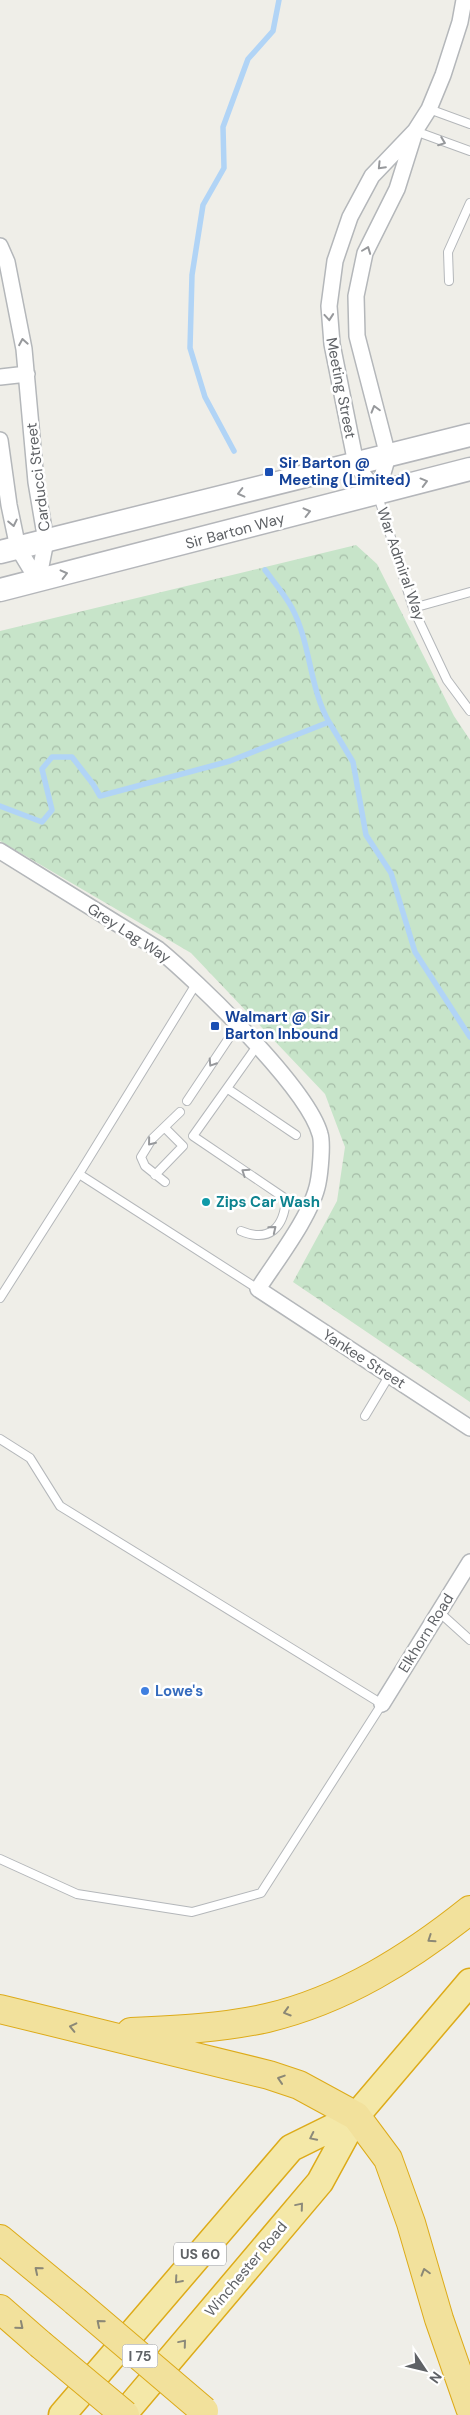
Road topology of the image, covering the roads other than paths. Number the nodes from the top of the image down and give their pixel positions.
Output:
1 (464, 0) edge
2 (428, 109) junction
3 (470, 124) edge
4 (415, 131) junction
5 (470, 151) edge
6 (470, 202) edge
7 (0, 246) edge
8 (449, 281) dead end
9 (27, 374) junction
10 (0, 377) edge
11 (470, 435) edge
12 (0, 440) edge
13 (388, 456) junction
14 (356, 464) junction
15 (470, 469) edge
16 (377, 494) junction
17 (46, 541) junction
18 (9, 550) edge
19 (38, 581) junction
20 (0, 590) edge
21 (470, 592) edge
22 (413, 608) junction
23 (470, 711) edge
24 (0, 851) edge
25 (196, 984) junction
26 (237, 1026) junction
27 (257, 1046) junction
28 (228, 1089) junction
29 (187, 1101) dead end
30 (180, 1112) dead end
31 (165, 1128) junction
32 (296, 1135) dead end
33 (193, 1136) junction
34 (183, 1146) junction
35 (79, 1174) junction
36 (155, 1175) junction
37 (165, 1182) dead end
38 (242, 1231) dead end
39 (258, 1289) junction
40 (0, 1298) edge
41 (389, 1376) junction
42 (365, 1416) dead end
43 (470, 1428) edge
44 (0, 1440) edge
45 (470, 1562) edge
46 (439, 1612) junction
47 (470, 1640) edge
48 (382, 1704) junction
49 (0, 1859) edge
50 (470, 1910) edge
51 (470, 1982) edge
52 (0, 2009) edge
53 (103, 2034) junction
54 (356, 2116) junction
55 (0, 2239) edge
56 (0, 2309) edge
57 (470, 2408) edge
58 (207, 2413) edge
59 (62, 2415) edge
60 (124, 2415) edge

1 - 2 street, Meeting Street
2 - 3 lane
2 - 4 street, Meeting Street
4 -> 5 lane
13 -> 4 street, Meeting Street
4 -> 14 street, Meeting Street
6 - 8 lane
9 -> 7 street, Carducci Street
9 - 10 street
9 - 17 street, Carducci Street
11 - 13 main road
12 -> 18 street, Carducci Street
13 - 14 main road
13 - 16 street
14 - 16 street, Meeting Street
14 -> 17 main road
16 -> 15 main road, Sir Barton Way
19 -> 16 main road, Sir Barton Way
16 - 22 lane, War Admiral Way
17 - 18 main road
17 - 19 street, Carducci Street
18 - 19 street, Carducci Street
19 - 20 main road, Sir Barton Way
21 - 22 lane
22 - 23 lane, War Admiral Way
24 - 25 street, Grey Lag Way
25 - 26 street, Grey Lag Way
25 - 35 lane
26 - 27 street, Grey Lag Way
26 -> 29 lane
27 - 28 lane
27 - 39 street, Grey Lag Way
28 - 32 lane
28 - 33 lane
30 - 31 lane
31 - 34 lane
31 -> 36 lane
33 - 34 lane
38 -> 33 lane
34 - 36 lane
35 - 39 lane
35 - 40 lane
36 - 37 lane
39 - 41 street, Yankee Street
41 - 42 lane
41 - 43 street, Yankee Street
44 - 48 lane
45 - 46 street, Elkhorn Road
46 - 47 lane
46 - 48 street, Elkhorn Road
48 - 49 lane
50 -> 53 highway
51 - 54 highway, Winchester Road / US 60
53 -> 52 highway
54 -> 53 highway
57 -> 54 highway
54 -> 59 highway, Winchester Road / US 60
60 -> 54 highway, Winchester Road / US 60
58 -> 55 highway, I 75, bridge
56 -> 60 highway, bridge

